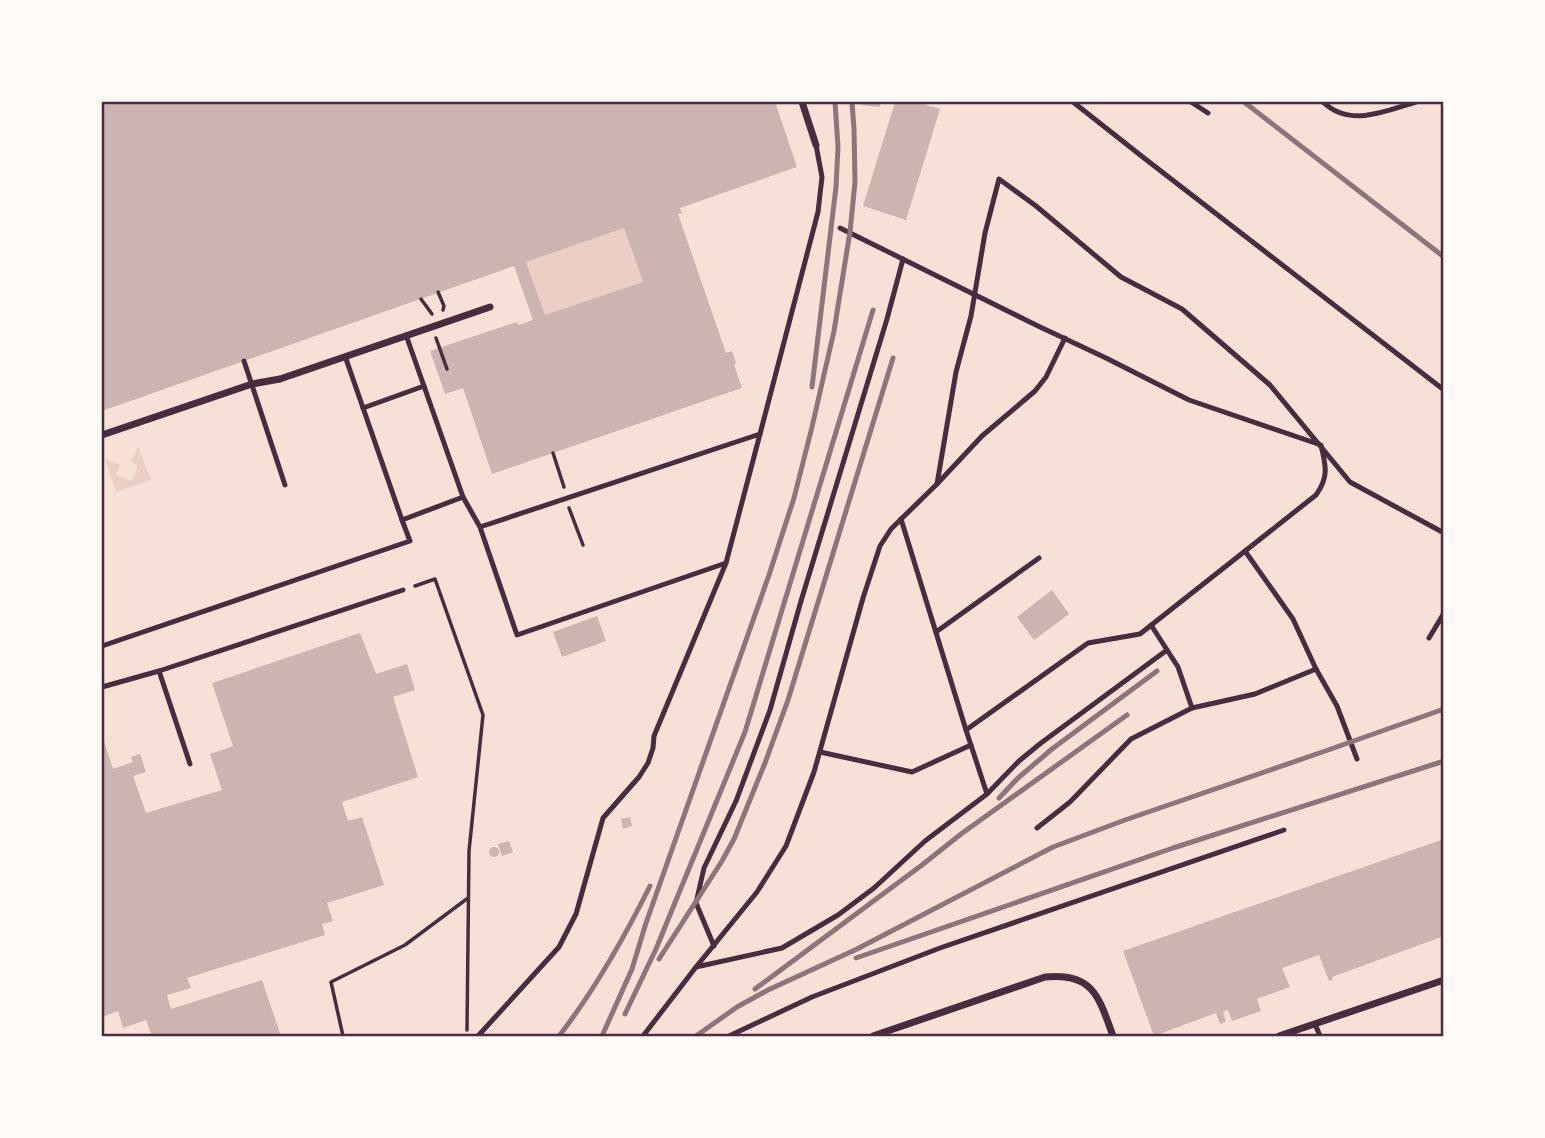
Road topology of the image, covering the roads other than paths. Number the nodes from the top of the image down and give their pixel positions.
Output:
1 (802, 102) edge
2 (1073, 102) edge
3 (1191, 102) edge
4 (1323, 102) edge
5 (1416, 102) edge
6 (1208, 113) dead end
7 (816, 145) joint
8 (839, 228) dead end
9 (903, 259) junction
10 (975, 295) junction
11 (490, 307) dead end
12 (406, 335) junction
13 (1065, 338) junction
14 (345, 356) junction
15 (244, 361) dead end
16 (252, 384) junction
17 (424, 386) junction
18 (1444, 390) edge
19 (363, 408) junction
20 (760, 434) junction
21 (102, 435) edge
22 (1321, 445) junction
23 (937, 484) junction
24 (285, 485) dead end
25 (463, 497) junction
26 (901, 519) junction
27 (402, 520) junction
28 (480, 527) junction
29 (1444, 533) edge
30 (1245, 551) junction
31 (1039, 558) dead end
32 (726, 563) junction
33 (403, 590) road end
34 (1444, 613) edge
35 (1151, 625) junction
36 (936, 632) junction
37 (1429, 638) dead end
38 (102, 646) edge
39 (1167, 650) junction
40 (1316, 669) junction
41 (159, 671) junction
42 (102, 687) edge
43 (1192, 708) junction
44 (966, 730) junction
45 (971, 745) junction
46 (820, 752) junction
47 (1357, 760) dead end
48 (190, 764) dead end
49 (987, 794) junction
50 (1037, 828) dead end
51 (1284, 831) dead end
52 (714, 946) junction
53 (696, 967) junction
54 (1444, 980) edge
55 (1315, 1024) junction
56 (478, 1037) edge
57 (643, 1037) edge
58 (729, 1037) edge
59 (873, 1037) edge
60 (1112, 1037) edge
61 (1279, 1037) edge
62 (1320, 1037) edge

1 - 7 street
2 - 18 lane
3 - 6 lane
4 - 5 lane
7 - 20 lane
8 - 9 lane
9 - 10 lane
9 - 52 lane
10 - 13 lane
10 - 22 lane
10 - 23 lane
11 - 12 street
12 - 14 street
12 - 17 lane
13 - 22 lane
13 - 23 lane
14 - 16 street
14 - 19 lane
15 - 16 lane
16 - 21 street
16 - 24 lane
17 - 19 lane
17 - 25 lane
19 - 27 lane
20 - 28 lane
20 - 32 lane
22 - 29 lane
22 - 30 lane
23 - 26 lane
25 - 27 lane
25 - 28 lane
26 - 36 lane
26 - 46 lane
27 - 38 lane
28 - 32 lane
30 - 35 lane
30 - 40 lane
31 - 36 lane
32 - 56 lane
33 - 41 lane
34 - 37 lane
35 - 39 lane
35 - 44 lane
36 - 44 lane
39 - 43 lane
39 - 49 lane
40 - 43 lane
40 - 47 lane
41 - 42 lane
41 - 48 lane
43 - 50 lane
44 - 45 lane
45 - 46 lane
45 - 49 lane
46 - 52 lane
49 - 53 lane
51 - 58 lane
52 - 53 lane
53 - 57 lane
54 - 55 street
55 - 61 street
55 - 62 lane
59 - 60 street

